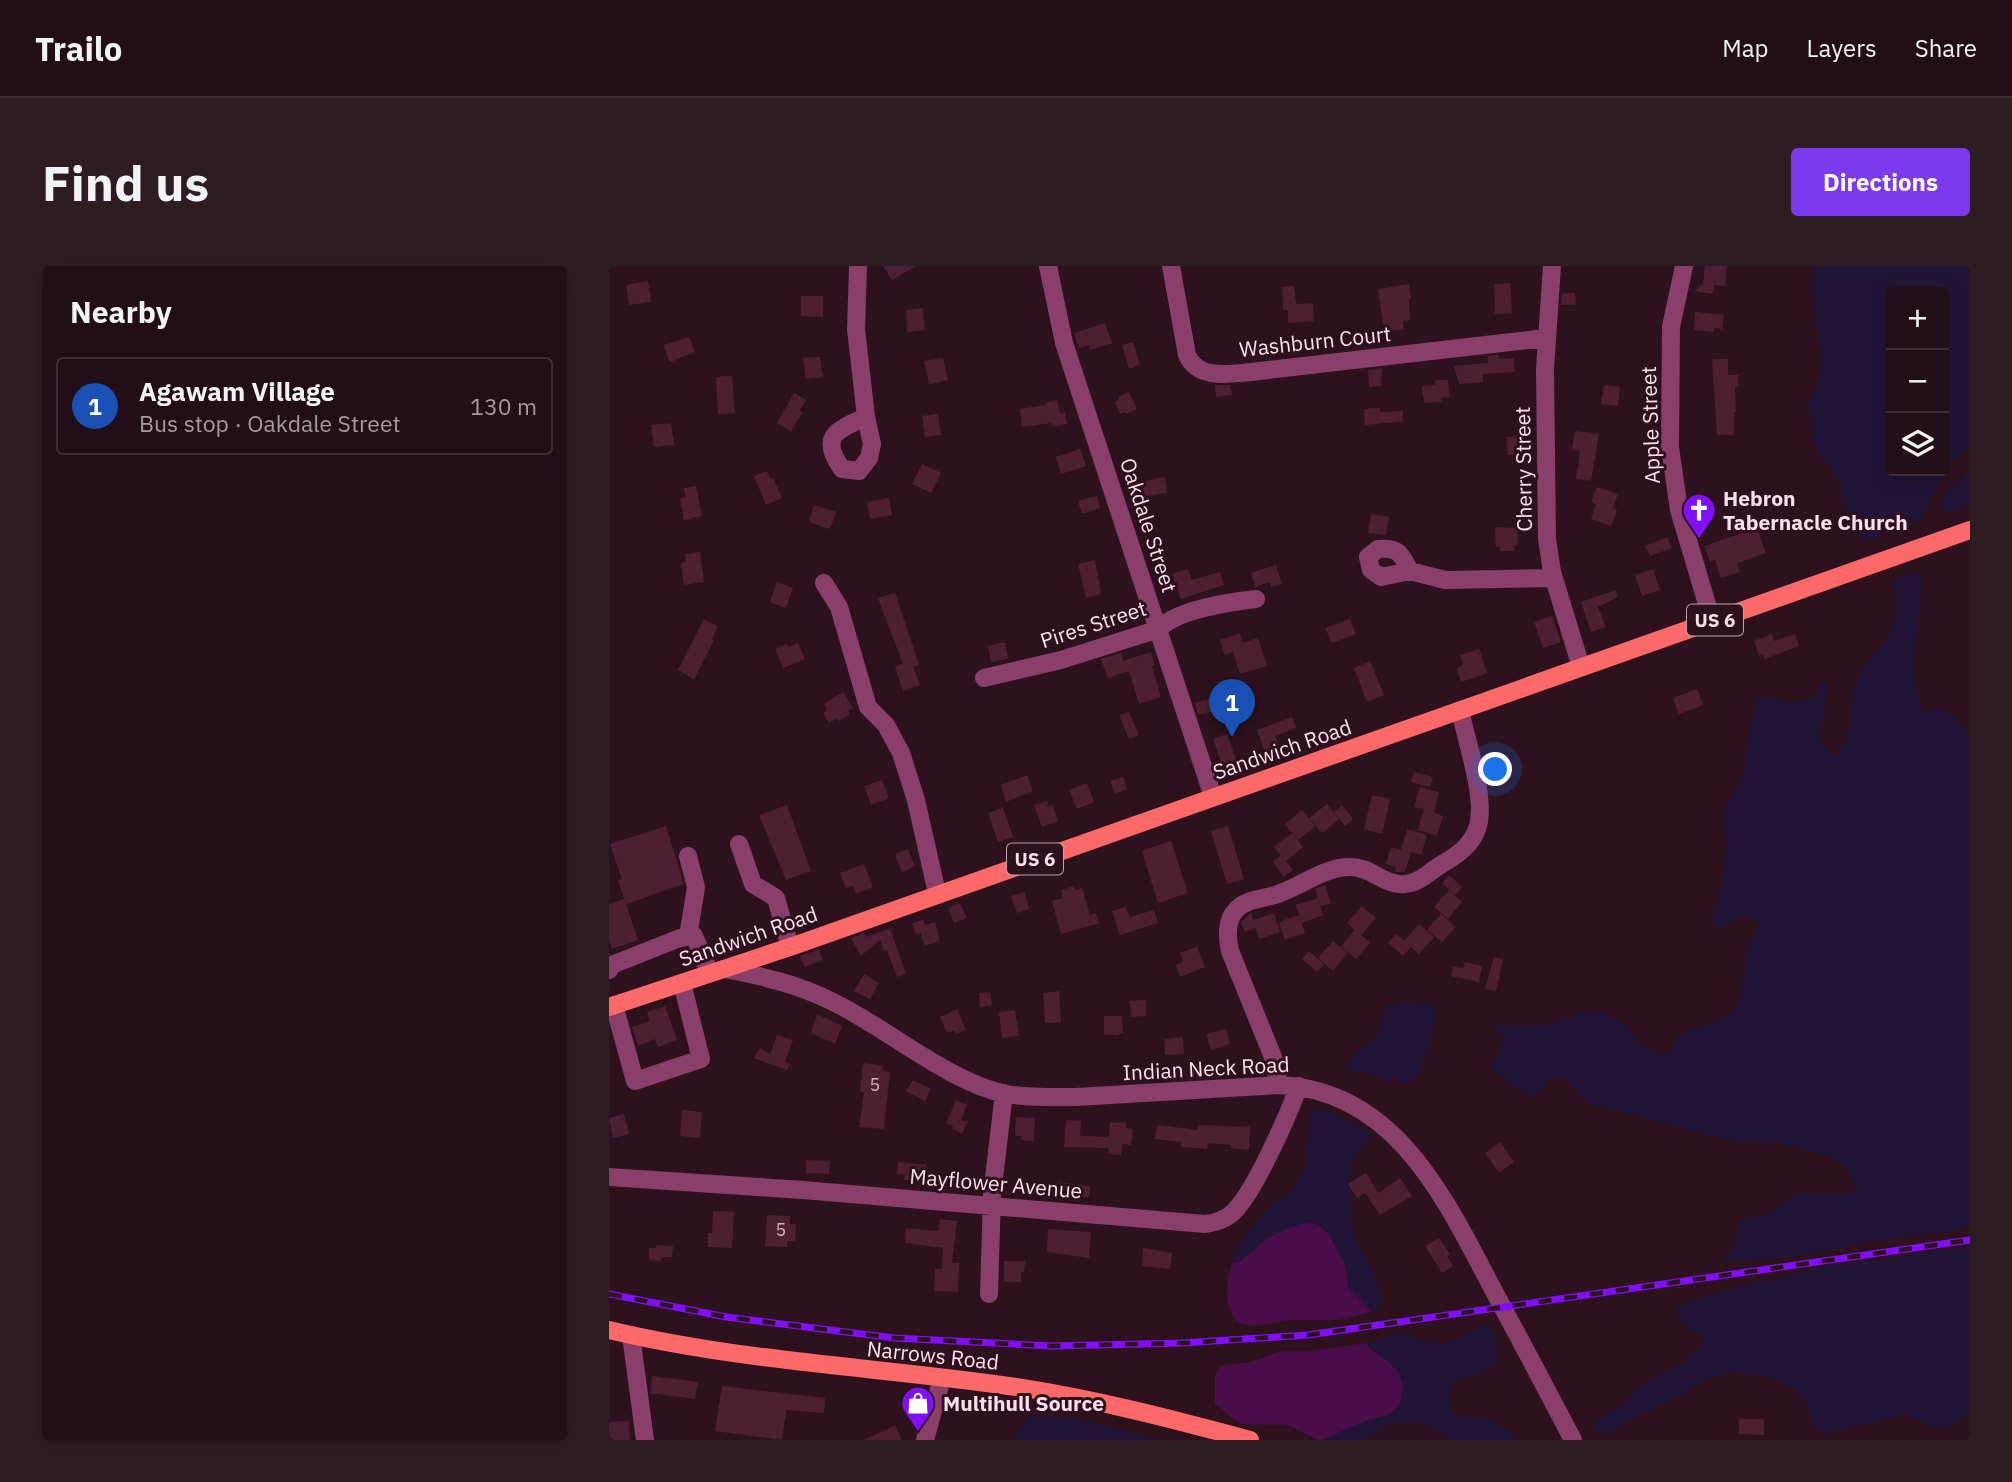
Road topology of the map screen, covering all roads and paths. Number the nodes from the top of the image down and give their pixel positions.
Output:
1 (858, 266) edge
2 (1048, 266) edge
3 (1171, 266) edge
4 (1552, 266) edge
5 (1684, 266) edge
6 (1546, 338) junction
7 (866, 417) dead end
8 (1970, 530) edge
9 (1410, 571) dead end
10 (1553, 578) junction
11 (824, 583) dead end
12 (1256, 598) dead end
13 (1712, 621) junction
14 (1159, 629) junction
15 (1581, 667) junction
16 (984, 678) dead end
17 (1460, 710) junction
18 (1213, 797) junction
19 (739, 844) dead end
20 (688, 856) dead end
21 (937, 893) junction
22 (688, 937) junction
23 (790, 947) junction
24 (609, 970) edge
25 (717, 971) junction
26 (682, 983) junction
27 (611, 1006) edge
28 (1279, 1085) junction
29 (1299, 1086) junction
30 (1004, 1093) junction
31 (609, 1177) edge
32 (991, 1205) junction
33 (989, 1294) dead end
34 (609, 1330) edge
35 (631, 1335) junction
36 (942, 1378) junction
37 (645, 1440) edge
38 (925, 1440) edge
39 (1249, 1440) edge
40 (1573, 1440) edge

1 - 7 street
2 - 14 street, Oakdale Street
3 - 6 street, Washburn Court
4 - 6 street, Cherry Street
5 - 13 street, Apple Street
6 - 10 street, Cherry Street
8 - 13 main road, Sandwich Road / US 6
9 - 10 street
10 - 15 street, Cherry Street
11 - 21 street
12 - 14 street, Pires Street
13 - 15 main road, Sandwich Road / US 6
14 - 16 street, Pires Street
14 - 18 street, Oakdale Street
15 - 17 main road, Sandwich Road / US 6
17 - 18 main road, Sandwich Road / US 6
17 - 28 street
18 - 21 main road, Sandwich Road / US 6
19 - 23 street
20 - 22 street
21 - 23 main road, Sandwich Road / US 6
22 - 24 street
22 - 25 street
23 - 25 main road, Sandwich Road / US 6
25 - 26 main road, Sandwich Road / US 6
25 - 30 street, Indian Neck Road
26 - 27 main road, Sandwich Road / US 6
26 - 27 street
28 - 29 street, Indian Neck Road
28 - 30 street, Indian Neck Road
29 - 32 street, Mayflower Avenue
29 - 40 street, Indian Neck Road
30 - 32 street
31 - 32 street, Mayflower Avenue
32 - 33 street
34 - 35 main road, Narrows Road
35 - 36 main road, Narrows Road
35 - 37 street
36 - 38 street
36 - 39 main road, Narrows Road

